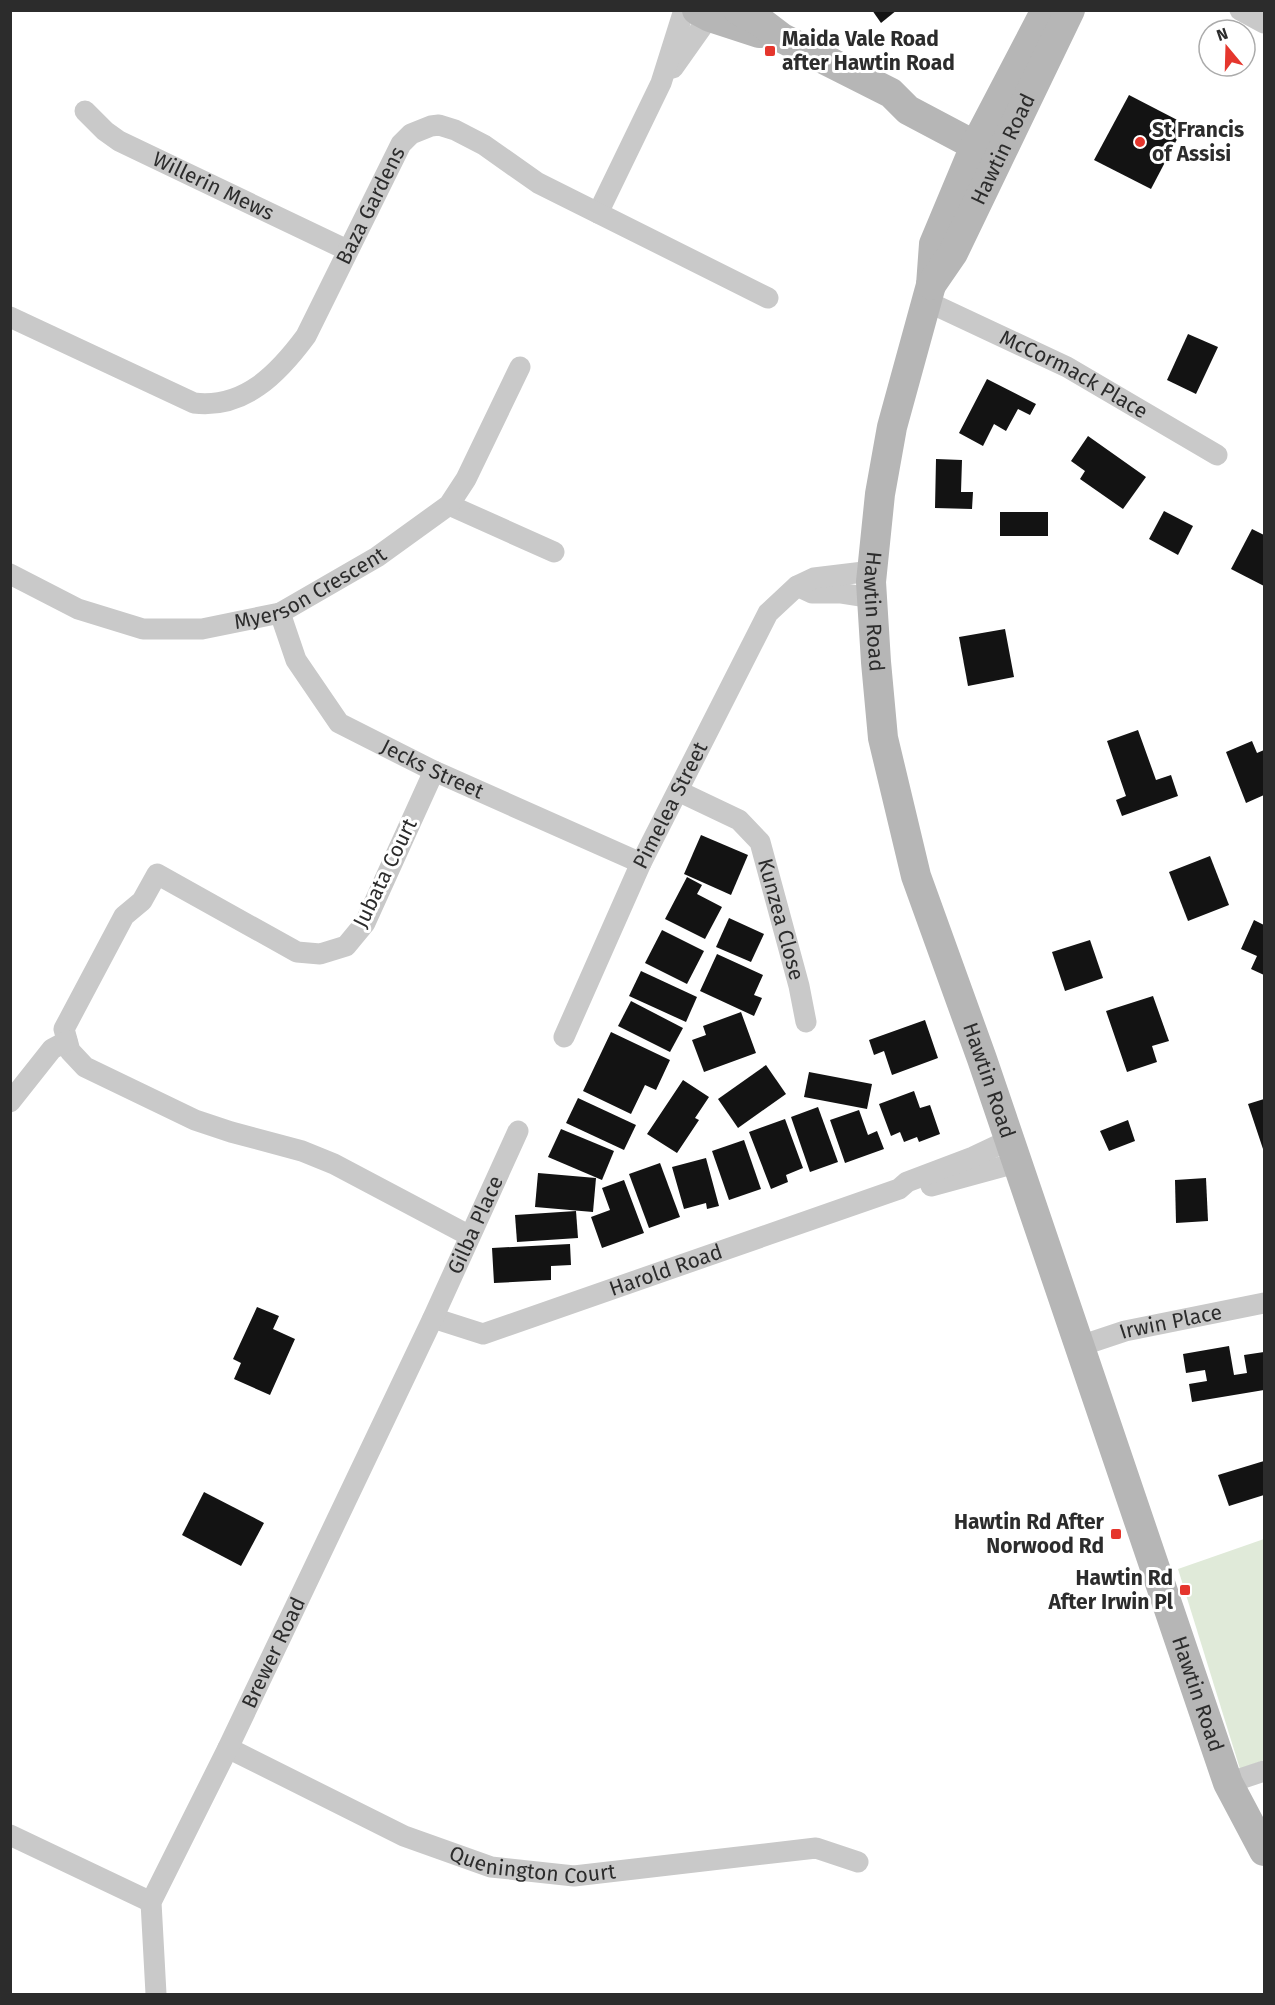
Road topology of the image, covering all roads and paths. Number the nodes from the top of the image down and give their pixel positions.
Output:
1 (1046, 10) edge
2 (1070, 10) edge
3 (1240, 10) edge
4 (709, 12) edge
5 (1264, 22) edge
6 (85, 111) dead end
7 (992, 143) junction
8 (598, 213) junction
9 (347, 250) junction
10 (928, 293) junction
11 (768, 298) dead end
12 (10, 317) edge
13 (520, 367) dead end
14 (1216, 454) dead end
15 (448, 505) junction
16 (554, 552) dead end
17 (10, 573) edge
18 (872, 585) junction
19 (280, 613) junction
20 (434, 771) junction
21 (678, 791) junction
22 (641, 863) junction
23 (806, 1022) dead end
24 (564, 1037) dead end
25 (67, 1041) junction
26 (10, 1102) edge
27 (518, 1131) dead end
28 (1013, 1151) junction
29 (470, 1236) junction
30 (1264, 1303) edge
31 (433, 1318) junction
32 (1080, 1346) junction
33 (228, 1748) junction
34 (1264, 1771) edge
35 (1228, 1783) junction
36 (10, 1835) edge
37 (1264, 1851) edge
38 (858, 1862) dead end
39 (151, 1902) junction
40 (156, 1995) edge

1 - 7 main road, Hawtin Road
2 - 7 main road, Hawtin Road
3 - 5 street
4 - 7 main road
4 - 8 street
6 - 9 street, Willerin Mews
7 - 10 main road, Hawtin Road
8 - 9 street, Baza Gardens
8 - 11 street, Baza Gardens
9 - 12 street, Baza Gardens
10 - 14 street, McCormack Place
10 - 18 main road, Hawtin Road
13 - 15 street, Myerson Crescent
15 - 16 street
15 - 19 street, Myerson Crescent
17 - 19 street, Myerson Crescent
18 - 21 street, Pimelea Street
18 - 28 main road, Hawtin Road
19 - 20 street, Jecks Street
20 - 22 street, Jecks Street
20 - 25 street, Jubata Court
21 - 22 street, Pimelea Street
21 - 23 street, Kunzea Close
22 - 24 street, Pimelea Street
25 - 26 street
25 - 29 street
27 - 29 street, Gilba Place
28 - 31 street, Harold Road
28 - 32 main road, Hawtin Road
29 - 31 street, Gilba Place
30 - 32 street, Irwin Place
31 - 33 street, Brewer Road
32 - 35 main road, Hawtin Road
33 - 38 street, Quenington Court
33 - 39 street, Brewer Road
34 - 35 street
35 - 37 main road, Hawtin Road
36 - 39 street
39 - 40 street, Brewer Road

